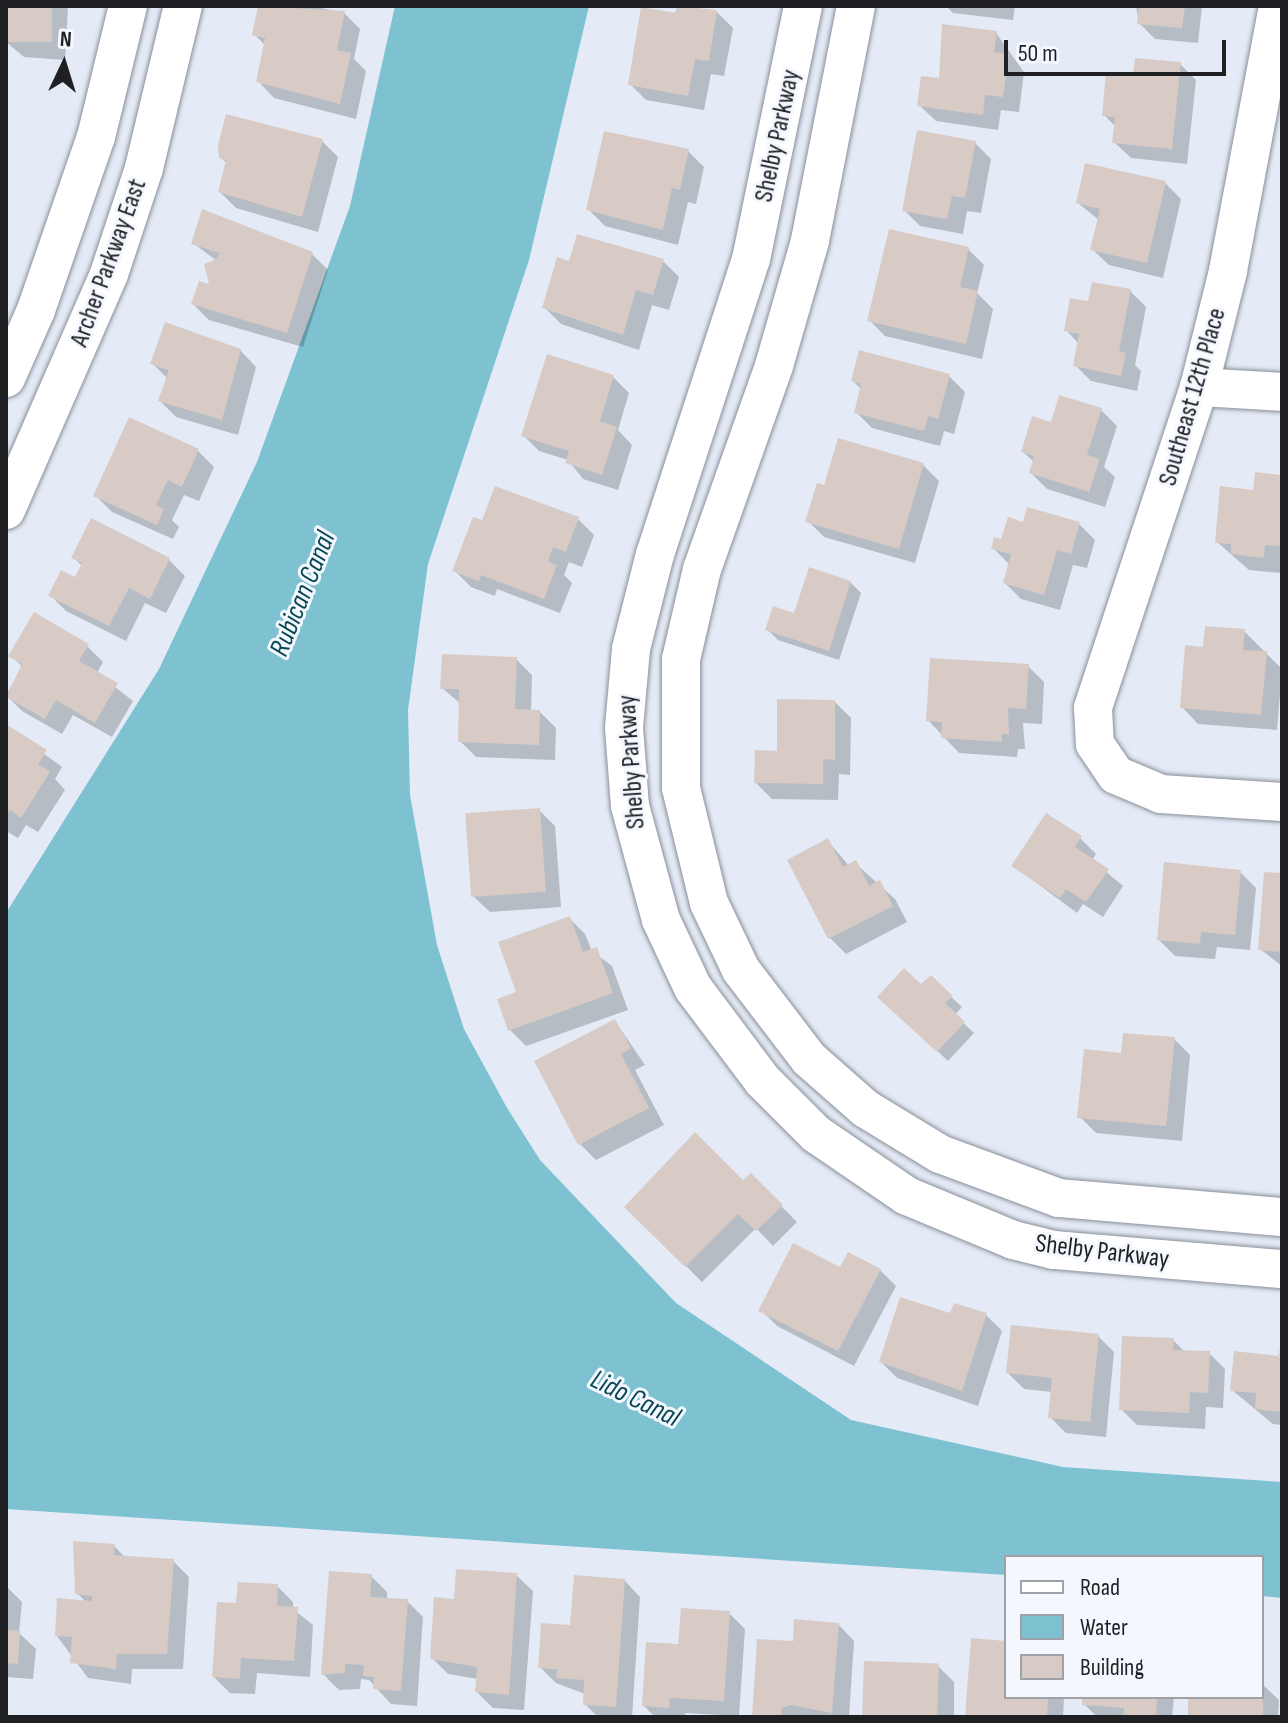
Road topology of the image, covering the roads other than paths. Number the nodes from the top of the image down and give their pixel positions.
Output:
1 (128, 6) edge
2 (183, 6) edge
3 (803, 6) edge
4 (856, 6) edge
5 (1278, 6) edge
6 (21, 309) edge
7 (88, 324) junction
8 (6, 378) edge
9 (1199, 387) junction
10 (1282, 392) edge
11 (6, 510) edge
12 (1282, 802) edge
13 (1099, 1204) junction
14 (1282, 1217) edge
15 (1095, 1256) junction
16 (1282, 1269) edge

1 - 6 street, Archer Parkway East
2 - 7 street, Archer Parkway East
3 - 15 street, Shelby Parkway
4 - 13 street, Shelby Parkway
5 - 9 street, Southeast 12th Place
6 - 7 street
6 - 8 street, Archer Parkway East
7 - 11 street, Archer Parkway East
9 - 10 street
9 - 12 street, Southeast 12th Place
13 - 14 street, Shelby Parkway
13 - 15 street
15 - 16 street, Shelby Parkway

